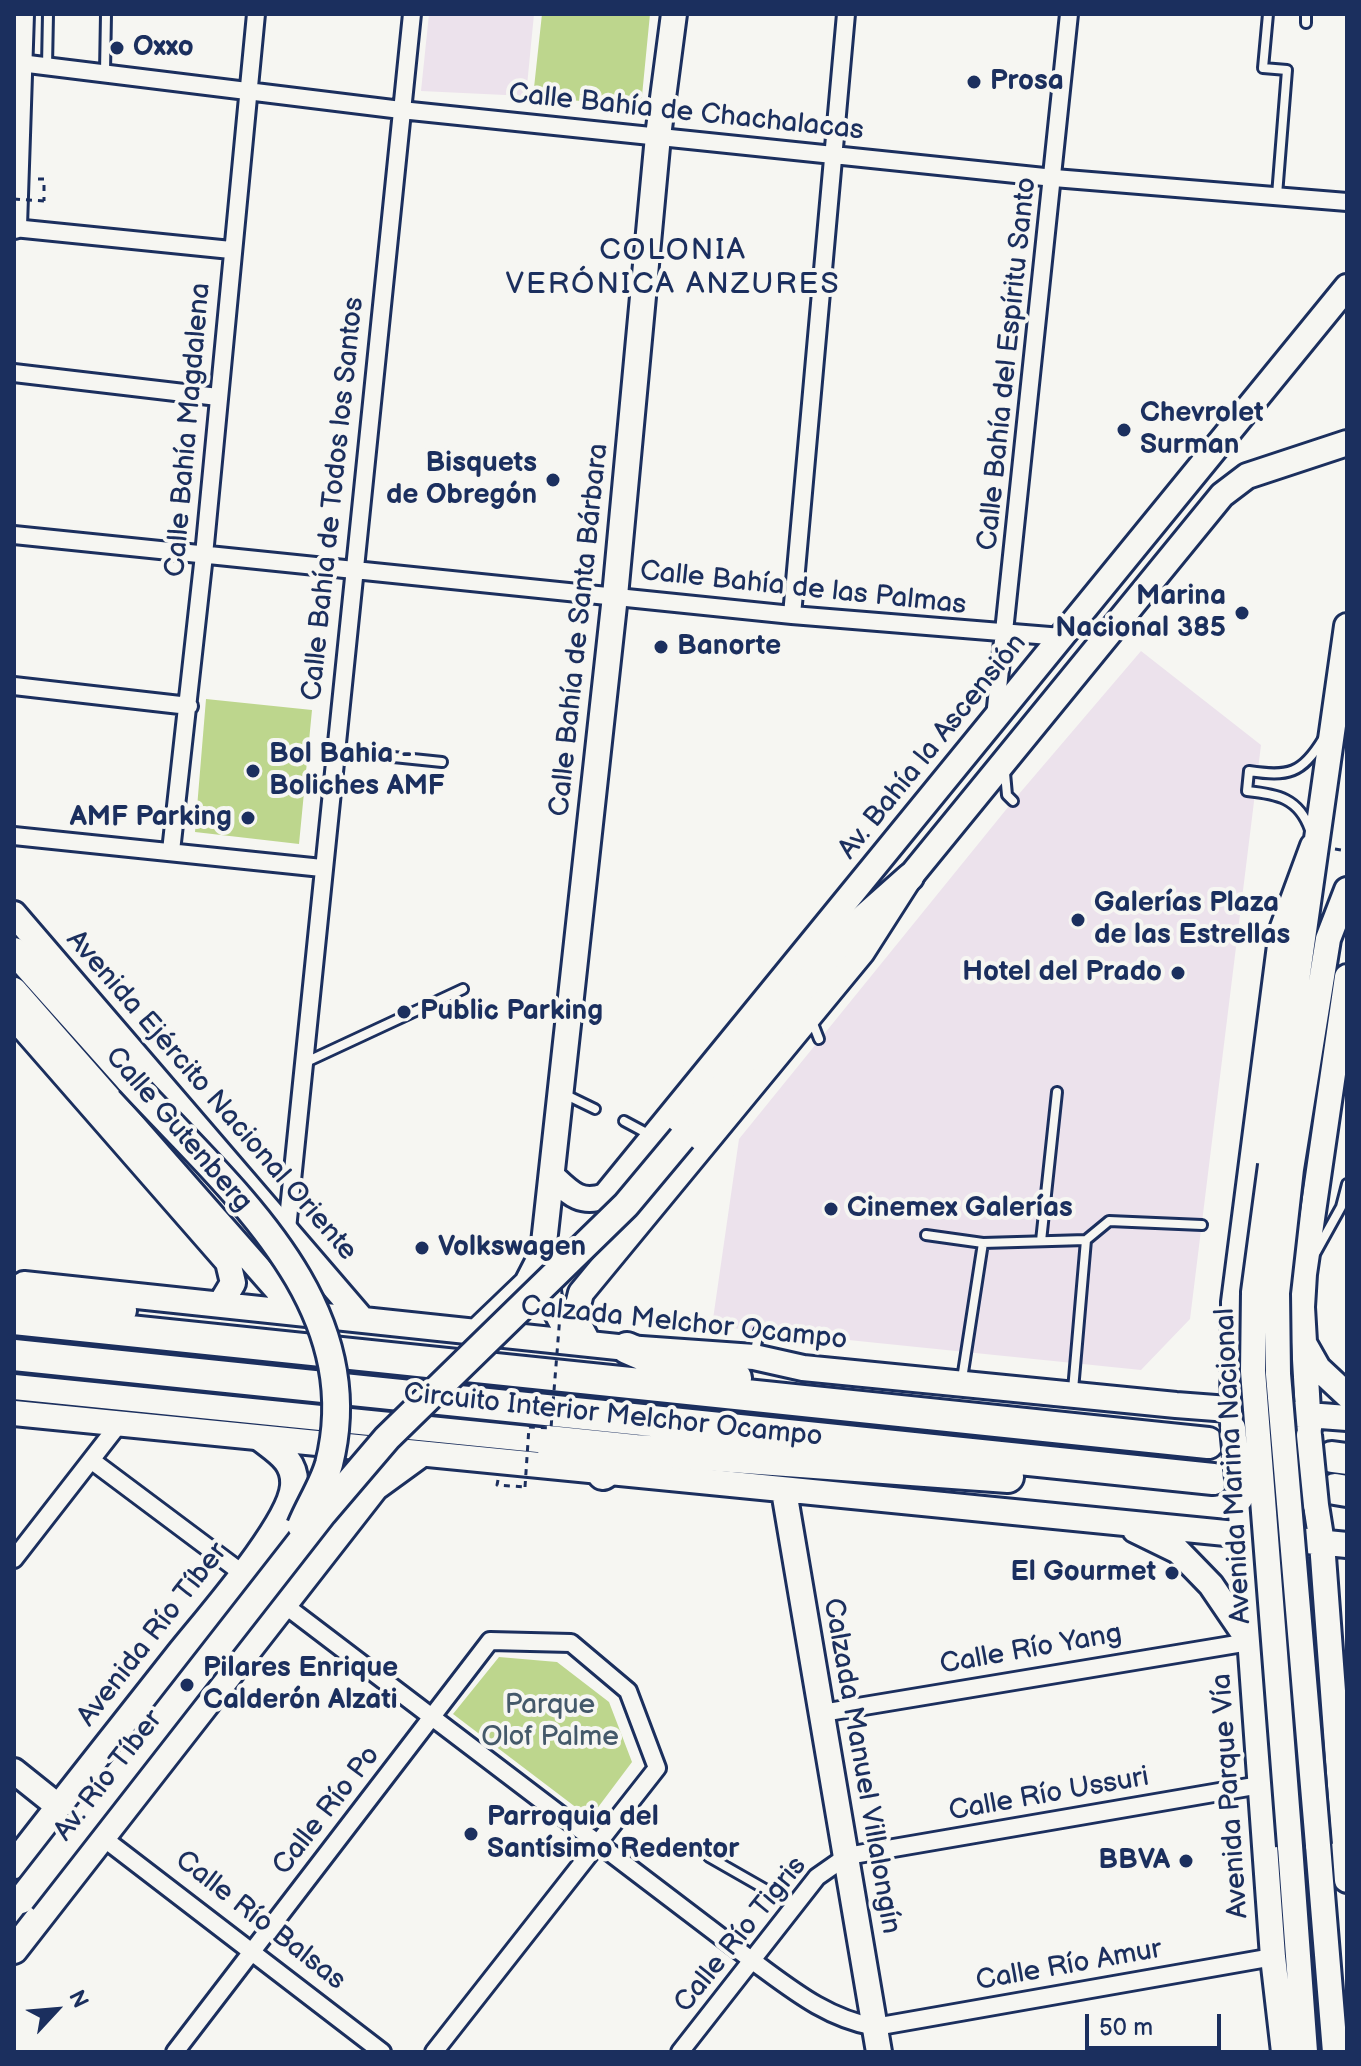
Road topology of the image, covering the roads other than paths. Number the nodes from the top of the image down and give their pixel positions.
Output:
1 (21, 14) edge
2 (48, 14) edge
3 (106, 14) edge
4 (256, 14) edge
5 (412, 14) edge
6 (674, 14) edge
7 (846, 14) edge
8 (1069, 14) edge
9 (1268, 14) edge
10 (20, 63) junction
11 (47, 66) junction
12 (105, 72) junction
13 (250, 92) junction
14 (401, 110) junction
15 (658, 136) junction
16 (833, 155) junction
17 (1054, 178) junction
18 (1277, 195) junction
19 (1347, 202) edge
20 (14, 227) edge
21 (231, 250) junction
22 (1347, 287) edge
23 (14, 373) edge
24 (218, 397) junction
25 (1347, 443) edge
26 (1196, 472) junction
27 (1222, 495) junction
28 (14, 535) edge
29 (204, 555) junction
30 (353, 570) junction
31 (615, 596) junction
32 (792, 615) junction
33 (1347, 626) edge
34 (1005, 635) junction
35 (1062, 637) junction
36 (14, 686) edge
37 (189, 706) junction
38 (995, 719) junction
39 (1332, 725) junction
40 (334, 751) junction
41 (1013, 751) junction
42 (442, 762) dead end
43 (1013, 801) dead end
44 (14, 836) edge
45 (1323, 847) junction
46 (171, 851) junction
47 (322, 868) junction
48 (910, 877) junction
49 (1347, 890) edge
50 (14, 914) edge
51 (14, 951) edge
52 (1347, 977) edge
53 (463, 989) dead end
54 (14, 990) edge
55 (813, 1011) junction
56 (14, 1017) edge
57 (1343, 1031) edge
58 (819, 1039) dead end
59 (303, 1063) junction
60 (562, 1092) junction
61 (1057, 1092) dead end
62 (595, 1109) dead end
63 (624, 1121) dead end
64 (208, 1136) junction
65 (654, 1137) junction
66 (1281, 1167) junction
67 (166, 1176) junction
68 (552, 1176) junction
69 (1347, 1184) edge
70 (1202, 1225) dead end
71 (287, 1229) junction
72 (926, 1235) dead end
73 (1086, 1240) junction
74 (1041, 1241) junction
75 (983, 1243) junction
76 (543, 1252) junction
77 (1304, 1274) junction
78 (14, 1283) edge
79 (14, 1291) edge
80 (221, 1303) junction
81 (296, 1311) junction
82 (361, 1318) junction
83 (14, 1319) edge
84 (478, 1330) junction
85 (759, 1331) dead end
86 (233, 1341) junction
87 (1303, 1342) junction
88 (581, 1343) junction
89 (627, 1348) junction
90 (14, 1355) edge
91 (754, 1357) junction
92 (961, 1384) junction
93 (14, 1387) edge
94 (1072, 1395) junction
95 (1347, 1395) edge
96 (790, 1400) junction
97 (14, 1413) edge
98 (1347, 1418) edge
99 (119, 1424) junction
100 (1309, 1425) junction
101 (1230, 1427) junction
102 (1121, 1435) junction
103 (262, 1439) junction
104 (548, 1441) junction
105 (635, 1450) junction
106 (419, 1455) junction
107 (1001, 1457) junction
108 (91, 1460) junction
109 (1117, 1469) junction
110 (595, 1473) junction
111 (1213, 1479) dead end
112 (784, 1491) junction
113 (1323, 1497) edge
114 (1122, 1524) junction
115 (1243, 1534) junction
116 (1322, 1543) junction
117 (1347, 1545) edge
118 (14, 1559) edge
119 (283, 1565) junction
120 (238, 1580) junction
121 (1246, 1594) junction
122 (1326, 1594) junction
123 (278, 1609) junction
124 (1249, 1642) junction
125 (1332, 1671) junction
126 (1252, 1678) junction
127 (822, 1713) junction
128 (433, 1715) junction
129 (1336, 1725) junction
130 (1255, 1727) junction
131 (14, 1771) edge
132 (1343, 1774) edge
133 (1260, 1785) junction
134 (59, 1807) junction
135 (102, 1837) junction
136 (597, 1842) junction
137 (1290, 1846) joint
138 (847, 1856) junction
139 (709, 1857) dead end
140 (14, 1865) edge
141 (1347, 1880) edge
142 (17, 1904) edge
143 (793, 1905) junction
144 (14, 1950) edge
145 (252, 1951) junction
146 (1273, 1957) junction
147 (750, 1959) junction
148 (875, 2027) junction
149 (175, 2052) edge
150 (382, 2052) edge
151 (434, 2052) edge
152 (680, 2052) edge
153 (879, 2052) edge
154 (1284, 2052) edge
155 (1305, 2052) edge
156 (1335, 2052) edge

1 - 10 main road
2 - 11 lane
3 - 12 lane
4 - 13 street, Calle Bahía Magdalena
5 - 14 street, Calle Bahía de Todos los Santos
6 - 15 main road, Calle Bahía de Santa Bárbara
7 - 16 street
8 - 17 street, Calle Bahía del Espíritu Santo
9 - 18 lane
10 - 11 street, Calle Bahía de Chachalacas
10 - 20 main road
11 - 12 street, Calle Bahía de Chachalacas
12 - 13 street, Calle Bahía de Chachalacas
13 - 14 street, Calle Bahía de Chachalacas
13 - 21 street, Calle Bahía Magdalena
14 - 15 street, Calle Bahía de Chachalacas
14 - 30 street, Calle Bahía de Todos los Santos
15 - 16 street, Calle Bahía de Chachalacas
15 - 31 main road, Calle Bahía de Santa Bárbara
16 - 17 street, Calle Bahía de Chachalacas
16 - 32 street
17 - 18 street, Calle Bahía de Chachalacas
17 - 34 street, Calle Bahía del Espíritu Santo
18 - 19 street, Calle Bahía de Chachalacas
20 - 21 street
21 - 24 street, Calle Bahía Magdalena
22 - 26 main road, Av. Bahía la Ascensión
23 - 24 street
24 - 29 street, Calle Bahía Magdalena
25 - 27 main road
26 - 27 main road
26 - 35 main road, Av. Bahía la Ascensión
27 - 41 main road
28 - 29 street, Calle Bahía de las Palmas
29 - 30 street, Calle Bahía de las Palmas
29 - 37 street, Calle Bahía Magdalena
30 - 31 street, Calle Bahía de las Palmas
30 - 40 street, Calle Bahía de Todos los Santos
31 - 32 street, Calle Bahía de las Palmas
31 - 60 main road, Calle Bahía de Santa Bárbara
32 - 34 street, Calle Bahía de las Palmas
33 - 39 main road, Avenida Marina Nacional
34 - 35 street, Calle Bahía de las Palmas
34 - 38 street, Calle Bahía del Espíritu Santo
35 - 38 main road, Av. Bahía la Ascensión
36 - 37 street
37 - 46 street, Calle Bahía Magdalena
38 - 65 main road, Av. Bahía la Ascensión
39 - 45 main road, Avenida Marina Nacional
39 - 45 lane
40 - 42 lane
40 - 47 street, Calle Bahía de Todos los Santos
41 - 43 lane
41 - 48 main road
44 - 46 street
45 - 66 main road, Avenida Marina Nacional
45 - 101 main road, Avenida Marina Nacional
46 - 47 street
47 - 59 street, Calle Bahía de Todos los Santos
48 - 55 main road
48 - 119 main road, bridge
49 - 66 main road, Avenida Marina Nacional
50 - 64 main road, Avenida Ejército Nacional Oriente
51 - 119 main road, bridge
52 - 57 main road
53 - 59 lane
54 - 67 main road, Calle Gutenberg
55 - 58 lane
55 - 88 main road
56 - 67 main road, Calle Gutenberg
57 - 77 main road
59 - 71 street, Calle Bahía de Todos los Santos
60 - 62 lane
60 - 68 main road, Calle Bahía de Santa Bárbara
61 - 74 lane
63 - 65 lane
64 - 67 main road
64 - 71 main road, Avenida Ejército Nacional Oriente
65 - 68 main road, Av. Bahía la Ascensión
66 - 137 main road, Avenida Marina Nacional, bridge
66 - 156 main road, Avenida Marina Nacional, bridge
67 - 80 main road, Calle Gutenberg
67 - 81 main road, Calle Gutenberg
68 - 76 main road, Calle Bahía de Santa Bárbara
69 - 77 lane
70 - 73 lane
71 - 82 main road, Avenida Ejército Nacional Oriente
72 - 75 lane
73 - 74 lane
73 - 94 lane
74 - 75 lane
75 - 92 lane
76 - 84 main road
76 - 88 main road
77 - 87 main road
78 - 80 main road, Calzada Melchor Ocampo
79 - 86 highway
80 - 81 main road, Calzada Melchor Ocampo
81 - 82 main road, Calzada Melchor Ocampo
82 - 84 main road, Calzada Melchor Ocampo
83 - 86 highway, Circuito Interior Melchor Ocampo
84 - 88 main road, Calzada Melchor Ocampo
85 - 91 lane
86 - 96 highway, Circuito Interior Melchor Ocampo
87 - 95 main road
87 - 100 main road
88 - 89 main road, Calzada Melchor Ocampo
89 - 91 main road, Calzada Melchor Ocampo
89 - 96 highway
90 - 107 highway, Circuito Interior Melchor Ocampo
91 - 92 main road, Calzada Melchor Ocampo
92 - 94 main road, Calzada Melchor Ocampo
93 - 104 main road
94 - 101 main road, Calzada Melchor Ocampo
96 - 102 highway, Circuito Interior Melchor Ocampo
97 - 99 main road
98 - 100 main road, Calzada Melchor Ocampo
99 - 103 main road
99 - 108 street
100 - 101 main road, Calzada Melchor Ocampo
100 - 113 main road, bridge
101 - 102 highway, Circuito Interior Melchor Ocampo
101 - 113 main road, bridge
101 - 115 main road, Avenida Marina Nacional, bridge
102 - 107 highway
103 - 106 main road
103 - 120 main road, Avenida Río Tíber
104 - 105 highway
104 - 110 main road
105 - 109 highway
105 - 110 highway
106 - 110 main road
106 - 123 main road
107 - 109 highway, Circuito Interior Melchor Ocampo
108 - 118 street
108 - 120 street
109 - 111 highway, Circuito Interior Melchor Ocampo
110 - 112 main road
112 - 114 main road
112 - 127 main road, Calzada Manuel Villalongín
113 - 116 main road
114 - 115 main road
114 - 124 main road
115 - 116 main road
115 - 121 main road, Avenida Parque Vía
116 - 117 main road
116 - 122 main road
119 - 142 main road, bridge
120 - 123 main road
120 - 134 main road, Avenida Río Tíber
121 - 122 main road
121 - 124 main road, Avenida Parque Vía
122 - 125 main road
123 - 128 street
123 - 135 main road, Av. Río Tíber
124 - 126 main road, Avenida Parque Vía
124 - 127 street, Calle Río Yang
125 - 126 street
125 - 129 main road
126 - 130 main road, Avenida Parque Vía
127 - 138 main road, Calzada Manuel Villalongín
128 - 136 street
128 - 136 street, Calle Río Po
128 - 145 street, Calle Río Po
129 - 130 main road
129 - 132 main road
130 - 133 main road, Avenida Parque Vía
131 - 134 main road
132 - 141 main road
133 - 138 street, Calle Río Ussuri
133 - 146 main road, Avenida Parque Vía
134 - 140 main road, Avenida Río Tíber
135 - 144 main road, Av. Río Tíber
135 - 145 street, Calle Río Balsas
136 - 147 street
136 - 151 street
137 - 155 main road, Avenida Parque Vía
138 - 143 street, Calle Río Tigris
138 - 148 main road, Calzada Manuel Villalongín
139 - 143 lane
143 - 147 street, Calle Río Tigris
145 - 149 street, Calle Río Po
145 - 150 street, Calle Río Balsas
146 - 148 street, Calle Río Amur
146 - 154 main road, Avenida Parque Vía
147 - 148 street
147 - 152 street, Calle Río Tigris
148 - 153 main road, Calzada Manuel Villalongín

